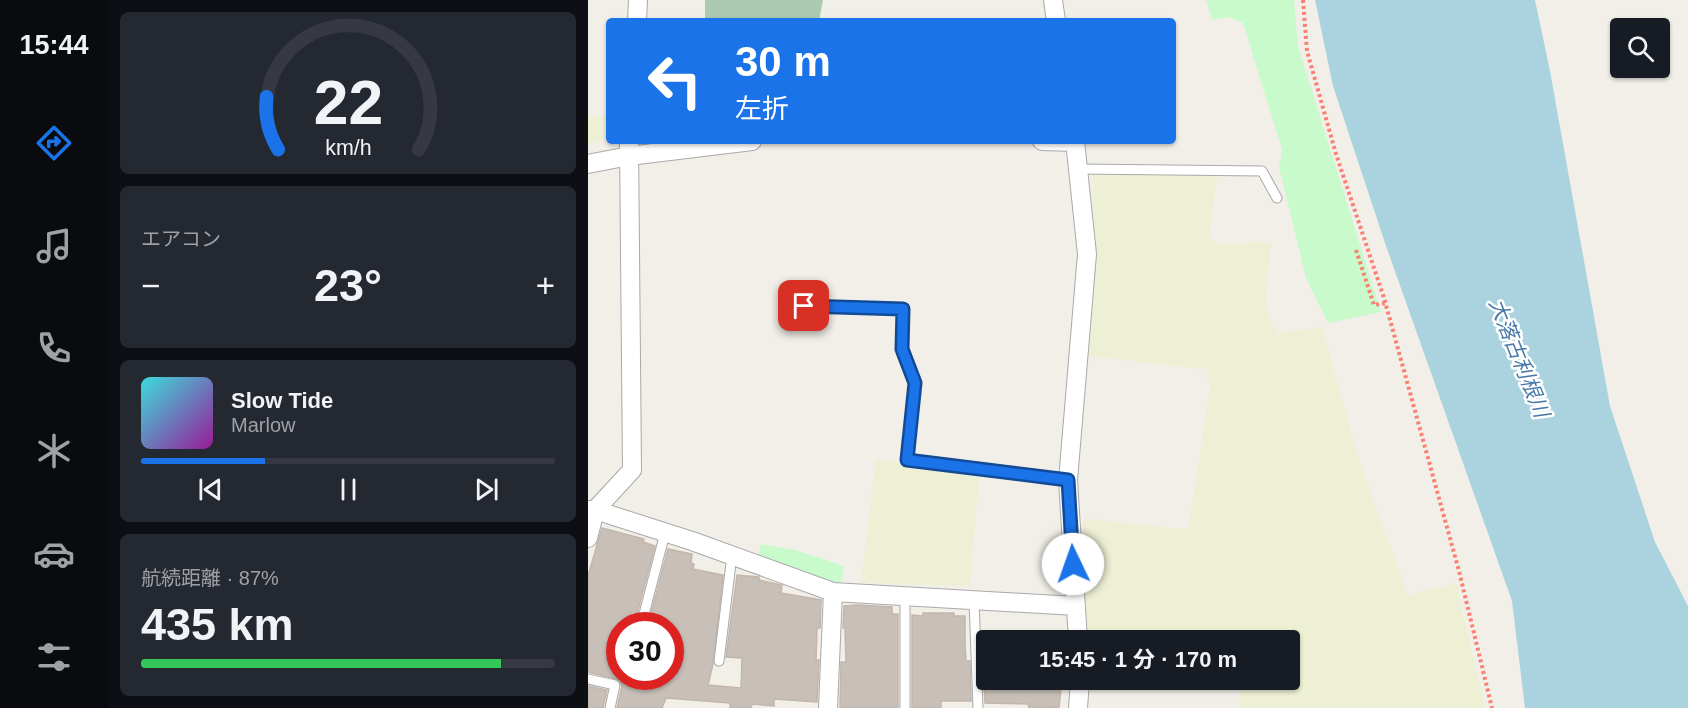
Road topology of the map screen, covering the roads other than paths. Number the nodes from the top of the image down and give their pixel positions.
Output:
1 (638, 0) edge
2 (1053, 0) edge
3 (637, 18) edge
4 (1056, 18) edge
5 (706, 144) edge
6 (1075, 144) edge
7 (629, 149) edge
8 (588, 164) edge
9 (1078, 169) junction
10 (1277, 198) dead end
11 (806, 318) dead end
12 (1068, 480) junction
13 (592, 510) edge
14 (666, 533) junction
15 (588, 538) edge
16 (732, 555) junction
17 (833, 592) junction
18 (905, 596) junction
19 (974, 600) junction
20 (1076, 606) junction
21 (645, 612) edge
22 (1077, 630) edge
23 (719, 661) dead end
24 (588, 679) edge
25 (1079, 690) edge
26 (610, 708) edge
27 (828, 708) edge
28 (905, 708) edge
29 (978, 708) edge
30 (1078, 708) edge

1 - 3 street
2 - 4 street
5 - 7 street
6 - 9 street
7 - 8 street
7 - 13 street
9 - 10 lane
9 - 12 street
11 - 12 lane
12 - 20 street
13 - 14 street
13 - 15 street
14 - 16 street
14 - 21 lane
16 - 17 street
16 - 23 lane
17 - 18 street
17 - 27 street
18 - 19 street
18 - 28 lane
19 - 20 street
19 - 29 lane
20 - 22 street
24 - 26 lane
25 - 30 street

